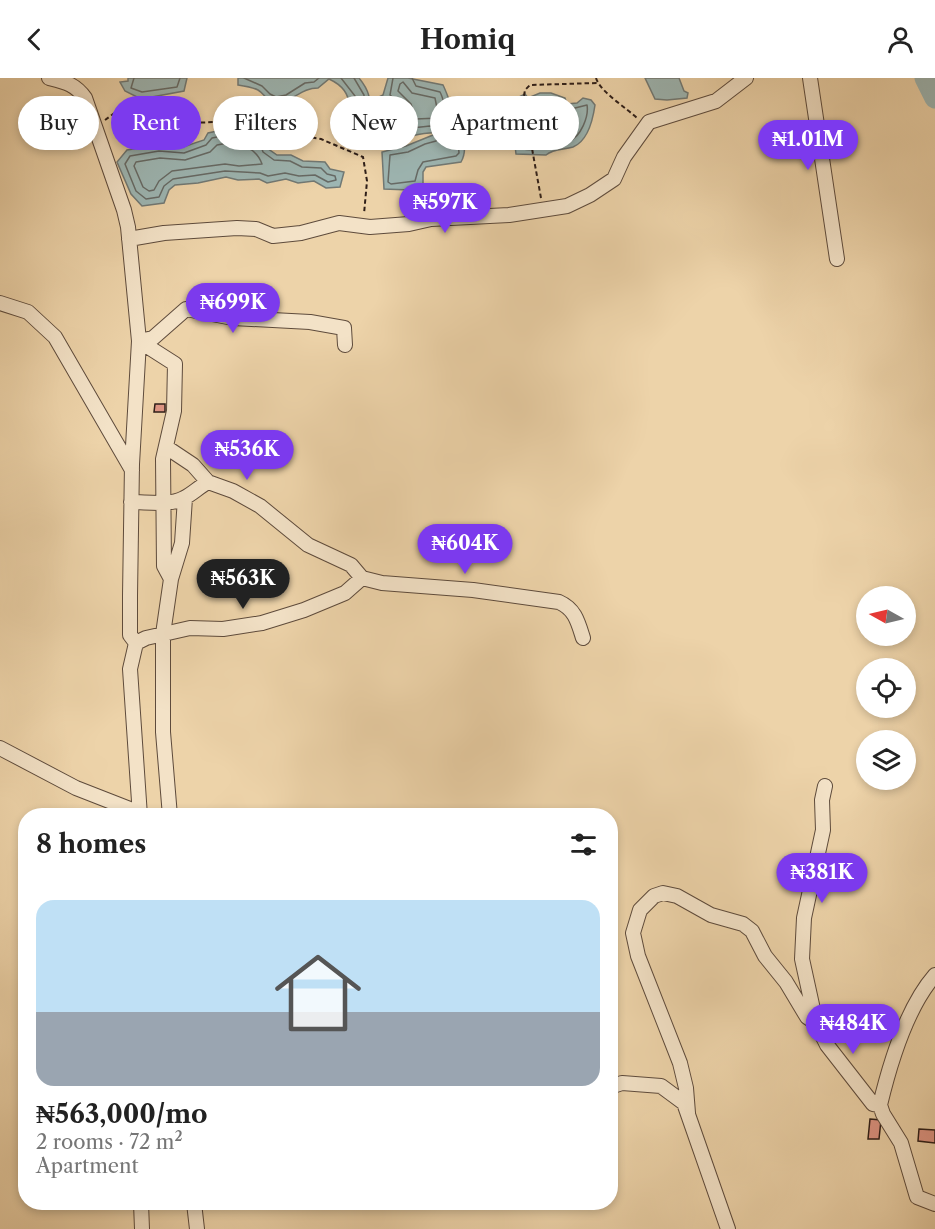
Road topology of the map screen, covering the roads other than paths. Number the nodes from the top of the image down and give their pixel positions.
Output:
1 (49, 78) edge
2 (746, 78) edge
3 (810, 78) edge
4 (129, 239) junction
5 (837, 259) dead end
6 (0, 303) edge
7 (139, 341) junction
8 (345, 345) dead end
9 (166, 447) junction
10 (132, 471) junction
11 (208, 482) junction
12 (185, 498) junction
13 (131, 502) junction
14 (163, 503) junction
15 (362, 578) junction
16 (171, 579) junction
17 (163, 634) junction
18 (583, 638) dead end
19 (136, 644) junction
20 (0, 748) edge
21 (825, 786) dead end
22 (123, 808) edge
23 (140, 808) edge
24 (169, 808) edge
25 (935, 975) edge
26 (816, 1023) junction
27 (618, 1084) edge
28 (880, 1105) junction
29 (688, 1113) junction
30 (935, 1204) edge
31 (141, 1210) edge
32 (195, 1210) edge
33 (142, 1229) edge
34 (197, 1229) edge
35 (728, 1229) edge

1 - 4 street
2 - 4 street
3 - 5 street
4 - 7 street
6 - 10 street
7 - 8 street
7 - 9 street
7 - 10 street
9 - 11 street
9 - 14 street
10 - 13 street
11 - 12 street
11 - 15 street
12 - 14 street
12 - 16 street
13 - 14 street
13 - 19 street
14 - 16 street
15 - 17 street
15 - 18 street
16 - 17 street
17 - 19 street
17 - 24 street
19 - 23 street
20 - 22 street
21 - 26 street
25 - 28 street
26 - 28 street
26 - 29 street
27 - 29 street
28 - 30 street
29 - 35 street
31 - 33 street
32 - 34 street

